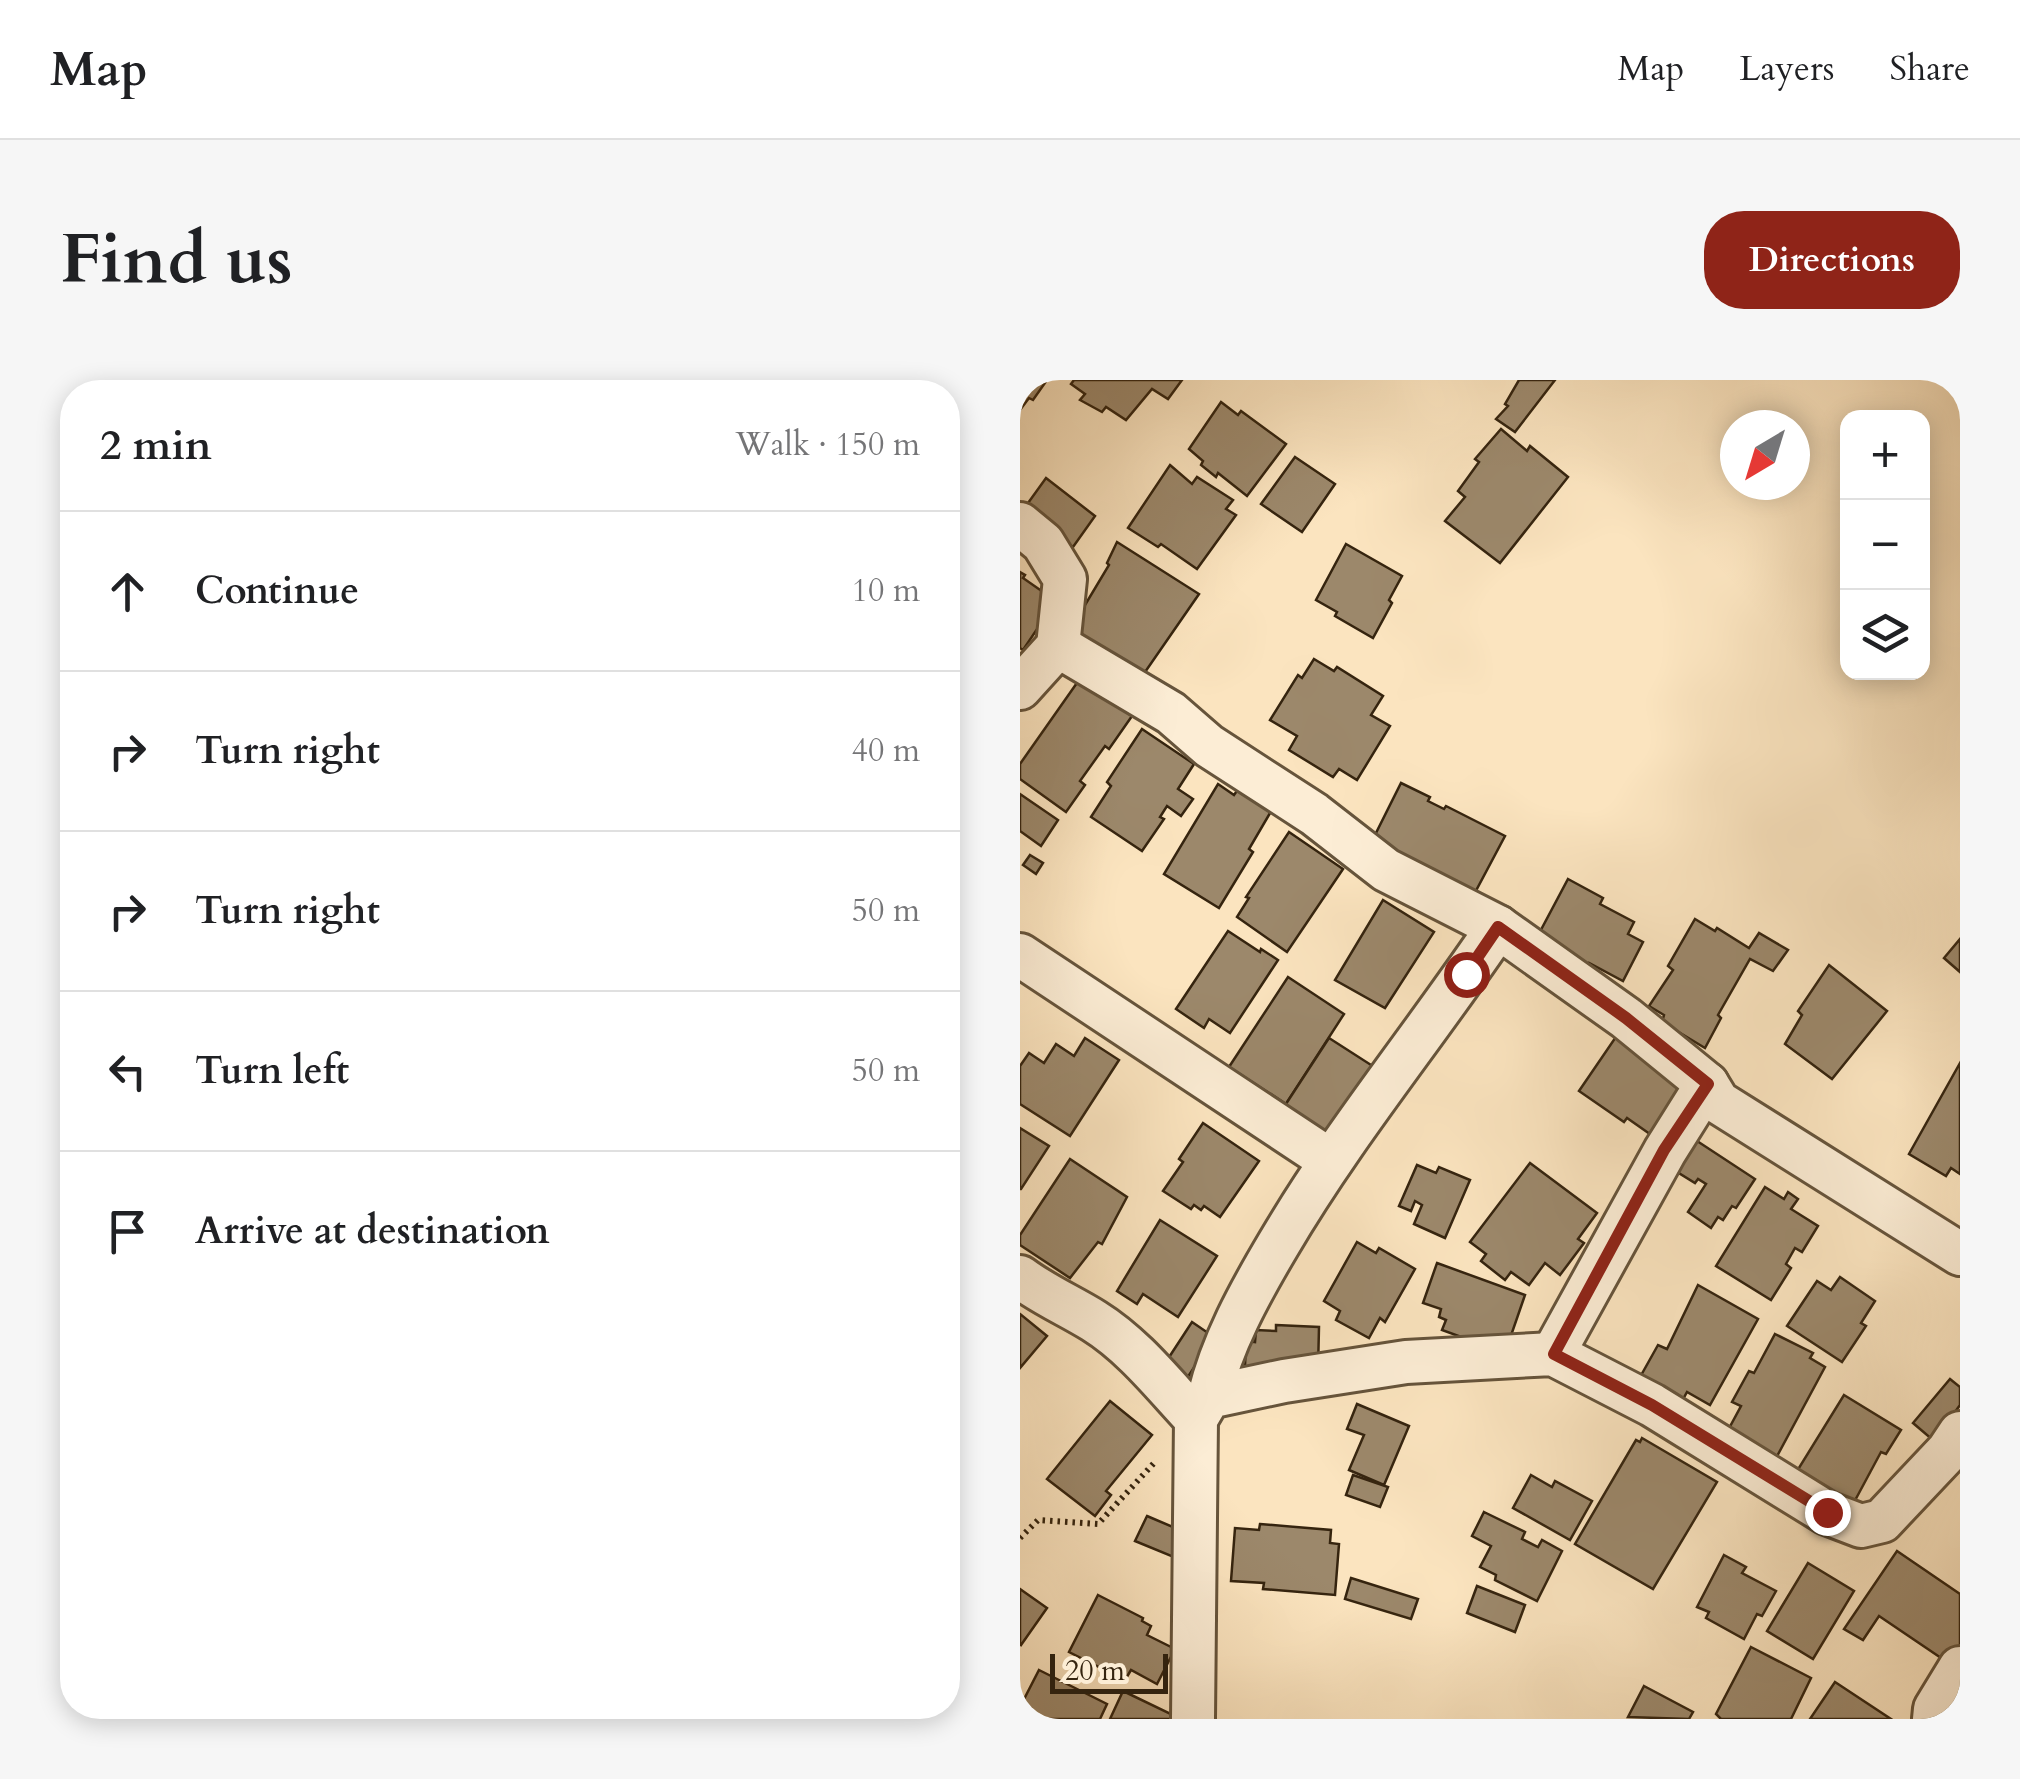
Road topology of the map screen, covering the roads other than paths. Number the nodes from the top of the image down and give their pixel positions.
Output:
1 (1020, 524) edge
2 (1058, 646) junction
3 (1020, 688) edge
4 (1498, 927) junction
5 (1020, 955) edge
6 (1708, 1084) junction
7 (1331, 1161) junction
8 (1960, 1254) edge
9 (1020, 1278) edge
10 (1554, 1354) junction
11 (1200, 1417) junction
12 (1956, 1447) edge
13 (1960, 1668) edge
14 (1193, 1719) edge
15 (1934, 1719) edge

1 - 2 street
2 - 3 street
2 - 4 street
4 - 6 street
4 - 7 street
5 - 7 street
6 - 8 street
6 - 10 street
7 - 11 street
9 - 11 street
10 - 11 street
10 - 12 street
11 - 14 street
13 - 15 street

